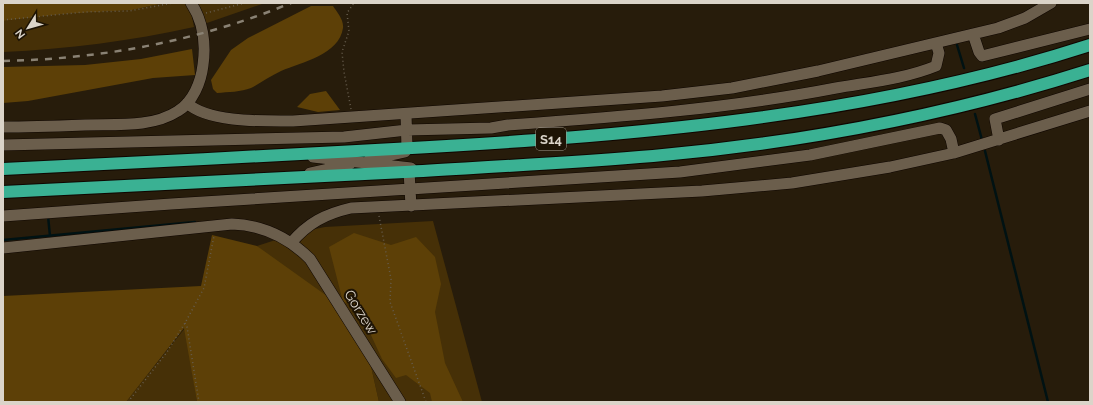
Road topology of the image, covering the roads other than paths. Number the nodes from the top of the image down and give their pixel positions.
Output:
1 (191, 3) edge
2 (1051, 3) edge
3 (1090, 29) edge
4 (973, 34) junction
5 (936, 43) junction
6 (1090, 45) edge
7 (1090, 70) edge
8 (1090, 89) edge
9 (187, 103) junction
10 (1090, 111) edge
11 (406, 114) junction
12 (3, 128) edge
13 (407, 130) junction
14 (999, 140) junction
15 (3, 145) edge
16 (427, 147) junction
17 (407, 148) junction
18 (954, 152) junction
19 (290, 154) junction
20 (360, 162) junction
21 (3, 169) edge
22 (430, 170) junction
23 (409, 171) junction
24 (292, 178) junction
25 (410, 189) junction
26 (3, 192) edge
27 (411, 206) junction
28 (3, 216) edge
29 (292, 243) junction
30 (3, 248) edge
31 (400, 402) edge

1 - 9 street
2 - 4 street
3 - 4 street
4 - 5 street
5 - 11 street
5 - 13 street
6 - 16 highway, S14
7 - 22 highway, S14
8 - 14 street
9 - 11 street
9 - 12 street
10 - 14 street
11 - 13 street
13 - 15 street
13 - 17 street
14 - 18 street
16 - 17 highway, S14
16 - 20 street
17 - 19 highway, S14
18 - 25 street
18 - 27 street
19 - 20 street
19 - 21 highway, S14
20 - 22 street
20 - 24 street
22 - 23 highway, S14
23 - 24 highway, S14
23 - 25 street
24 - 26 highway, S14
25 - 27 street
25 - 28 street
27 - 29 street
29 - 30 street, Gorzew
29 - 31 street, Gorzew

